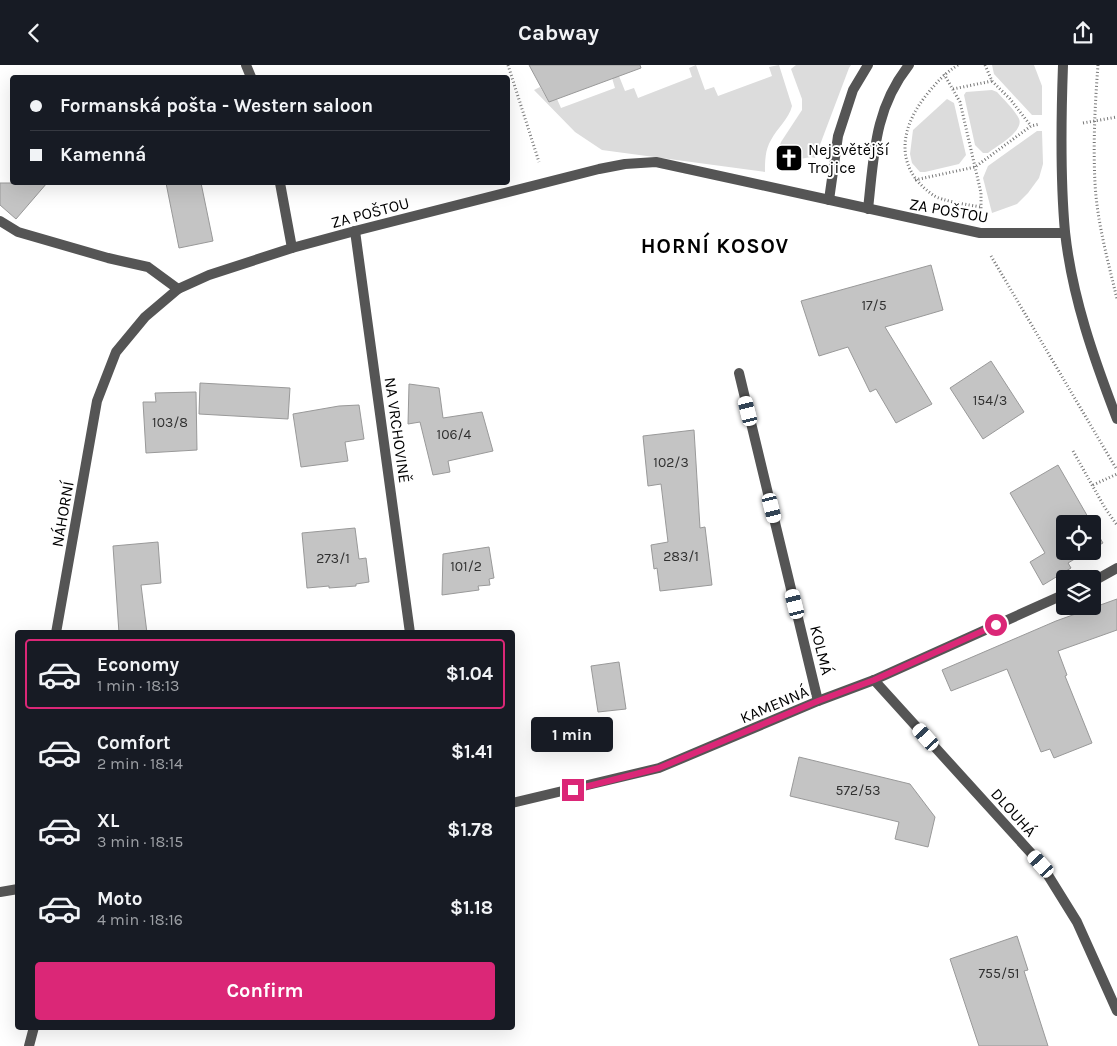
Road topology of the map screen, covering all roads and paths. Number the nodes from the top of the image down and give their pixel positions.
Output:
1 (508, 65) edge
2 (868, 65) edge
3 (909, 65) edge
4 (958, 65) edge
5 (985, 65) edge
6 (1063, 65) edge
7 (1098, 65) edge
8 (944, 74) junction
9 (992, 81) junction
10 (953, 89) junction
11 (1117, 117) edge
12 (1094, 122) junction
13 (1062, 124) junction
14 (1031, 126) junction
15 (975, 167) junction
16 (915, 180) junction
17 (545, 182) junction
18 (280, 185) edge
19 (829, 200) junction
20 (981, 207) junction
21 (868, 209) junction
22 (0, 221) edge
23 (355, 231) junction
24 (980, 233) junction
25 (1066, 233) junction
26 (292, 248) junction
27 (178, 289) junction
28 (1117, 299) edge
29 (739, 373) dead end
30 (96, 401) joint
31 (1117, 419) edge
32 (1073, 451) dead end
33 (1117, 472) edge
34 (1093, 485) junction
35 (1117, 525) edge
36 (1117, 568) edge
37 (1101, 577) edge
38 (1056, 598) edge
39 (57, 630) edge
40 (410, 630) edge
41 (874, 680) junction
42 (818, 701) junction
43 (515, 802) edge
44 (15, 890) edge
45 (0, 892) edge
46 (1117, 1011) edge
47 (33, 1030) edge
48 (29, 1046) edge

1 - 17 path
2 - 19 street
3 - 21 street
4 - 8 path
5 - 9 path
6 - 13 street
7 - 12 path
8 - 10 path
8 - 16 path
9 - 10 path
9 - 14 path
10 - 15 path
11 - 12 path
12 - 13 path
12 - 28 path
13 - 14 path
13 - 25 street
14 - 15 path
15 - 16 path
15 - 20 path
16 - 20 path
17 - 19 street, ZA POŠTOU
17 - 23 street, ZA POŠTOU
18 - 26 street
19 - 21 street, ZA POŠTOU
20 - 24 path
21 - 24 street, ZA POŠTOU
22 - 27 street
23 - 26 street, ZA POŠTOU
23 - 40 street, NA VRCHOVINĚ
24 - 25 street, ZA POŠTOU
24 - 33 path
25 - 31 street
26 - 27 street, ZA POŠTOU
27 - 30 street, ZA POŠTOU
29 - 42 street, KOLMÁ
30 - 39 street, NÁHORNÍ
32 - 34 path
33 - 34 path
34 - 35 path
36 - 37 street
38 - 41 street, KAMENNÁ
41 - 42 street, KAMENNÁ
41 - 46 street, DLOUHÁ
42 - 43 street, KAMENNÁ
44 - 45 street
47 - 48 street

